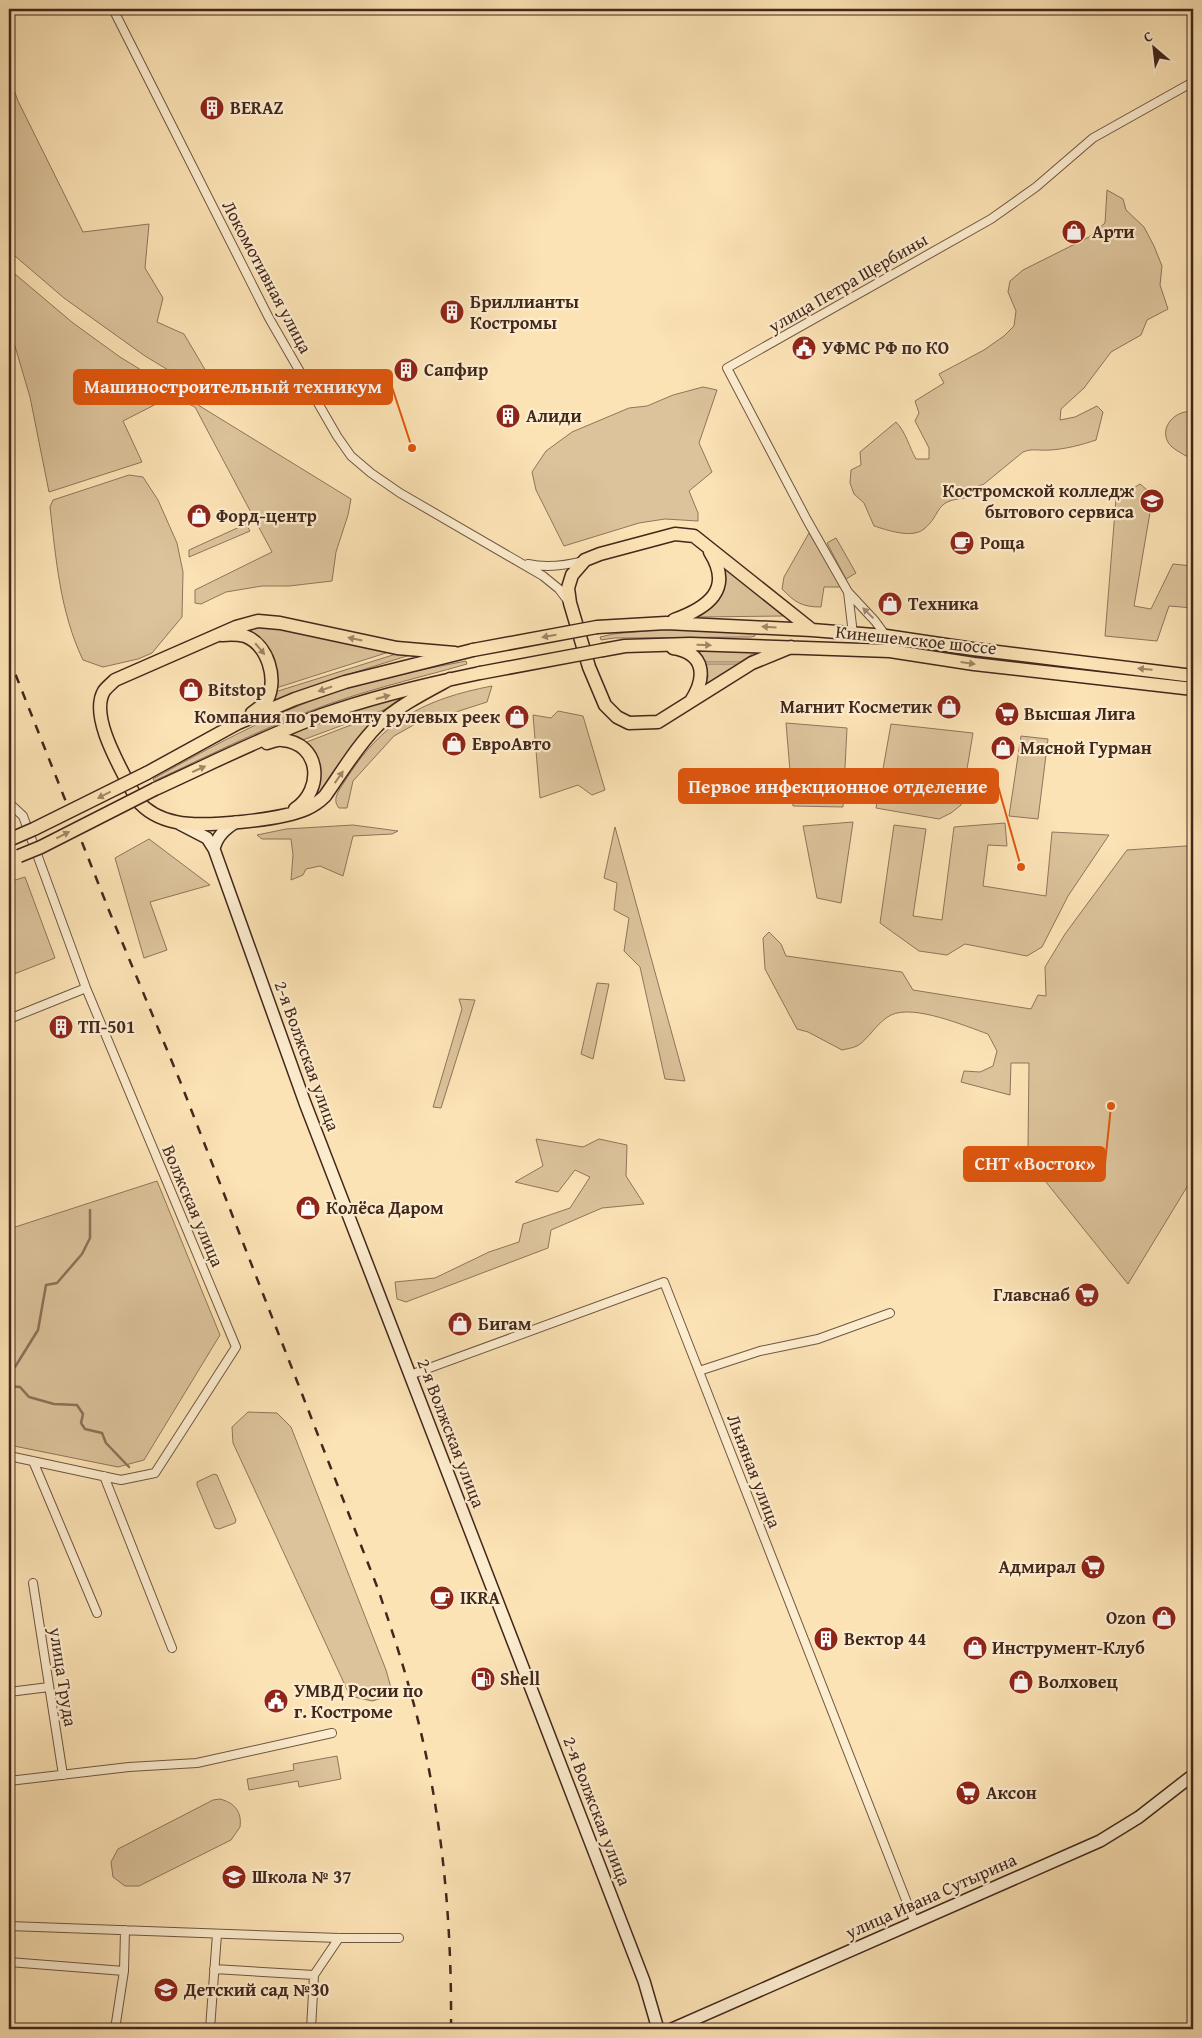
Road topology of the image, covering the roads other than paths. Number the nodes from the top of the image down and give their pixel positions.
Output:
1 (112, 9) edge
2 (1193, 82) edge
3 (706, 546) junction
4 (584, 560) junction
5 (522, 564) junction
6 (848, 592) junction
7 (570, 603) junction
8 (666, 623) junction
9 (812, 630) junction
10 (853, 634) junction
11 (217, 635) junction
12 (886, 636) junction
13 (654, 645) junction
14 (791, 646) junction
15 (455, 653) junction
16 (1193, 676) edge
17 (450, 679) junction
18 (1193, 689) edge
19 (689, 705) junction
20 (238, 723) junction
21 (251, 746) junction
22 (9, 803) edge
23 (286, 815) junction
24 (236, 822) junction
25 (177, 823) junction
26 (10, 839) edge
27 (214, 849) junction
28 (14, 857) edge
29 (86, 988) junction
30 (9, 1019) edge
31 (890, 1313) dead end
32 (699, 1371) junction
33 (410, 1375) junction
34 (9, 1456) edge
35 (33, 1461) junction
36 (104, 1476) junction
37 (33, 1584) dead end
38 (97, 1613) dead end
39 (172, 1648) dead end
40 (49, 1687) junction
41 (9, 1692) edge
42 (332, 1733) dead end
43 (63, 1775) junction
44 (1193, 1776) edge
45 (9, 1781) edge
46 (915, 1923) junction
47 (9, 1926) edge
48 (125, 1930) junction
49 (217, 1934) junction
50 (339, 1938) junction
51 (399, 1938) dead end
52 (9, 1962) edge
53 (214, 1969) junction
54 (124, 1970) junction
55 (314, 1975) junction
56 (115, 2029) edge
57 (210, 2029) edge
58 (311, 2029) edge
59 (658, 2029) edge
60 (672, 2029) edge

1 - 5 street, Локомотивная улица
2 - 6 street, улица Петра Щербины
3 - 4 main road
3 - 8 main road
3 - 9 main road
4 - 5 street
4 - 7 main road
5 - 7 street, Локомотивная улица
6 - 10 street, улица Петра Щербины
12 -> 6 street, улица Петра Щербины
7 - 19 main road
9 -> 8 main road, Кинешемское шоссе
8 -> 15 main road, bridge
9 - 10 main road, Кинешемское шоссе
10 - 12 main road, Кинешемское шоссе
15 -> 11 main road
11 -> 20 main road
11 - 25 main road
16 -> 12 main road, Кинешемское шоссе
13 -> 14 main road, Кинешемское шоссе
13 - 17 main road, Кинешемское шоссе, bridge
13 - 19 main road
14 -> 18 main road, Кинешемское шоссе
14 - 19 main road
15 -> 20 main road
21 -> 17 main road
23 -> 17 main road
20 -> 26 main road, bridge
21 - 23 main road
28 -> 21 main road, bridge
22 - 29 street, Волжская улица
23 - 24 main road
24 - 25 main road
24 - 27 street
25 - 27 street
27 - 33 street, 2-я Волжская улица
29 - 30 street
29 - 36 street, Волжская улица
31 - 32 street
32 - 33 street, Льняная улица
32 - 46 street, Льняная улица
33 - 59 street, 2-я Волжская улица
34 - 35 street, Волжская улица
35 - 36 street, Волжская улица
35 - 38 street
36 - 39 street
37 - 40 street, улица Труда
40 - 41 street
40 - 43 street, улица Труда
42 - 43 street
43 - 45 street
44 - 46 street, улица Ивана Сутырина
46 - 60 street, улица Ивана Сутырина
47 - 48 street
48 - 49 street
48 - 54 street
49 - 50 street
49 - 53 street
50 - 51 street
50 - 55 street
52 - 54 street
53 - 55 street
53 - 57 street
54 - 56 street
55 - 58 street

